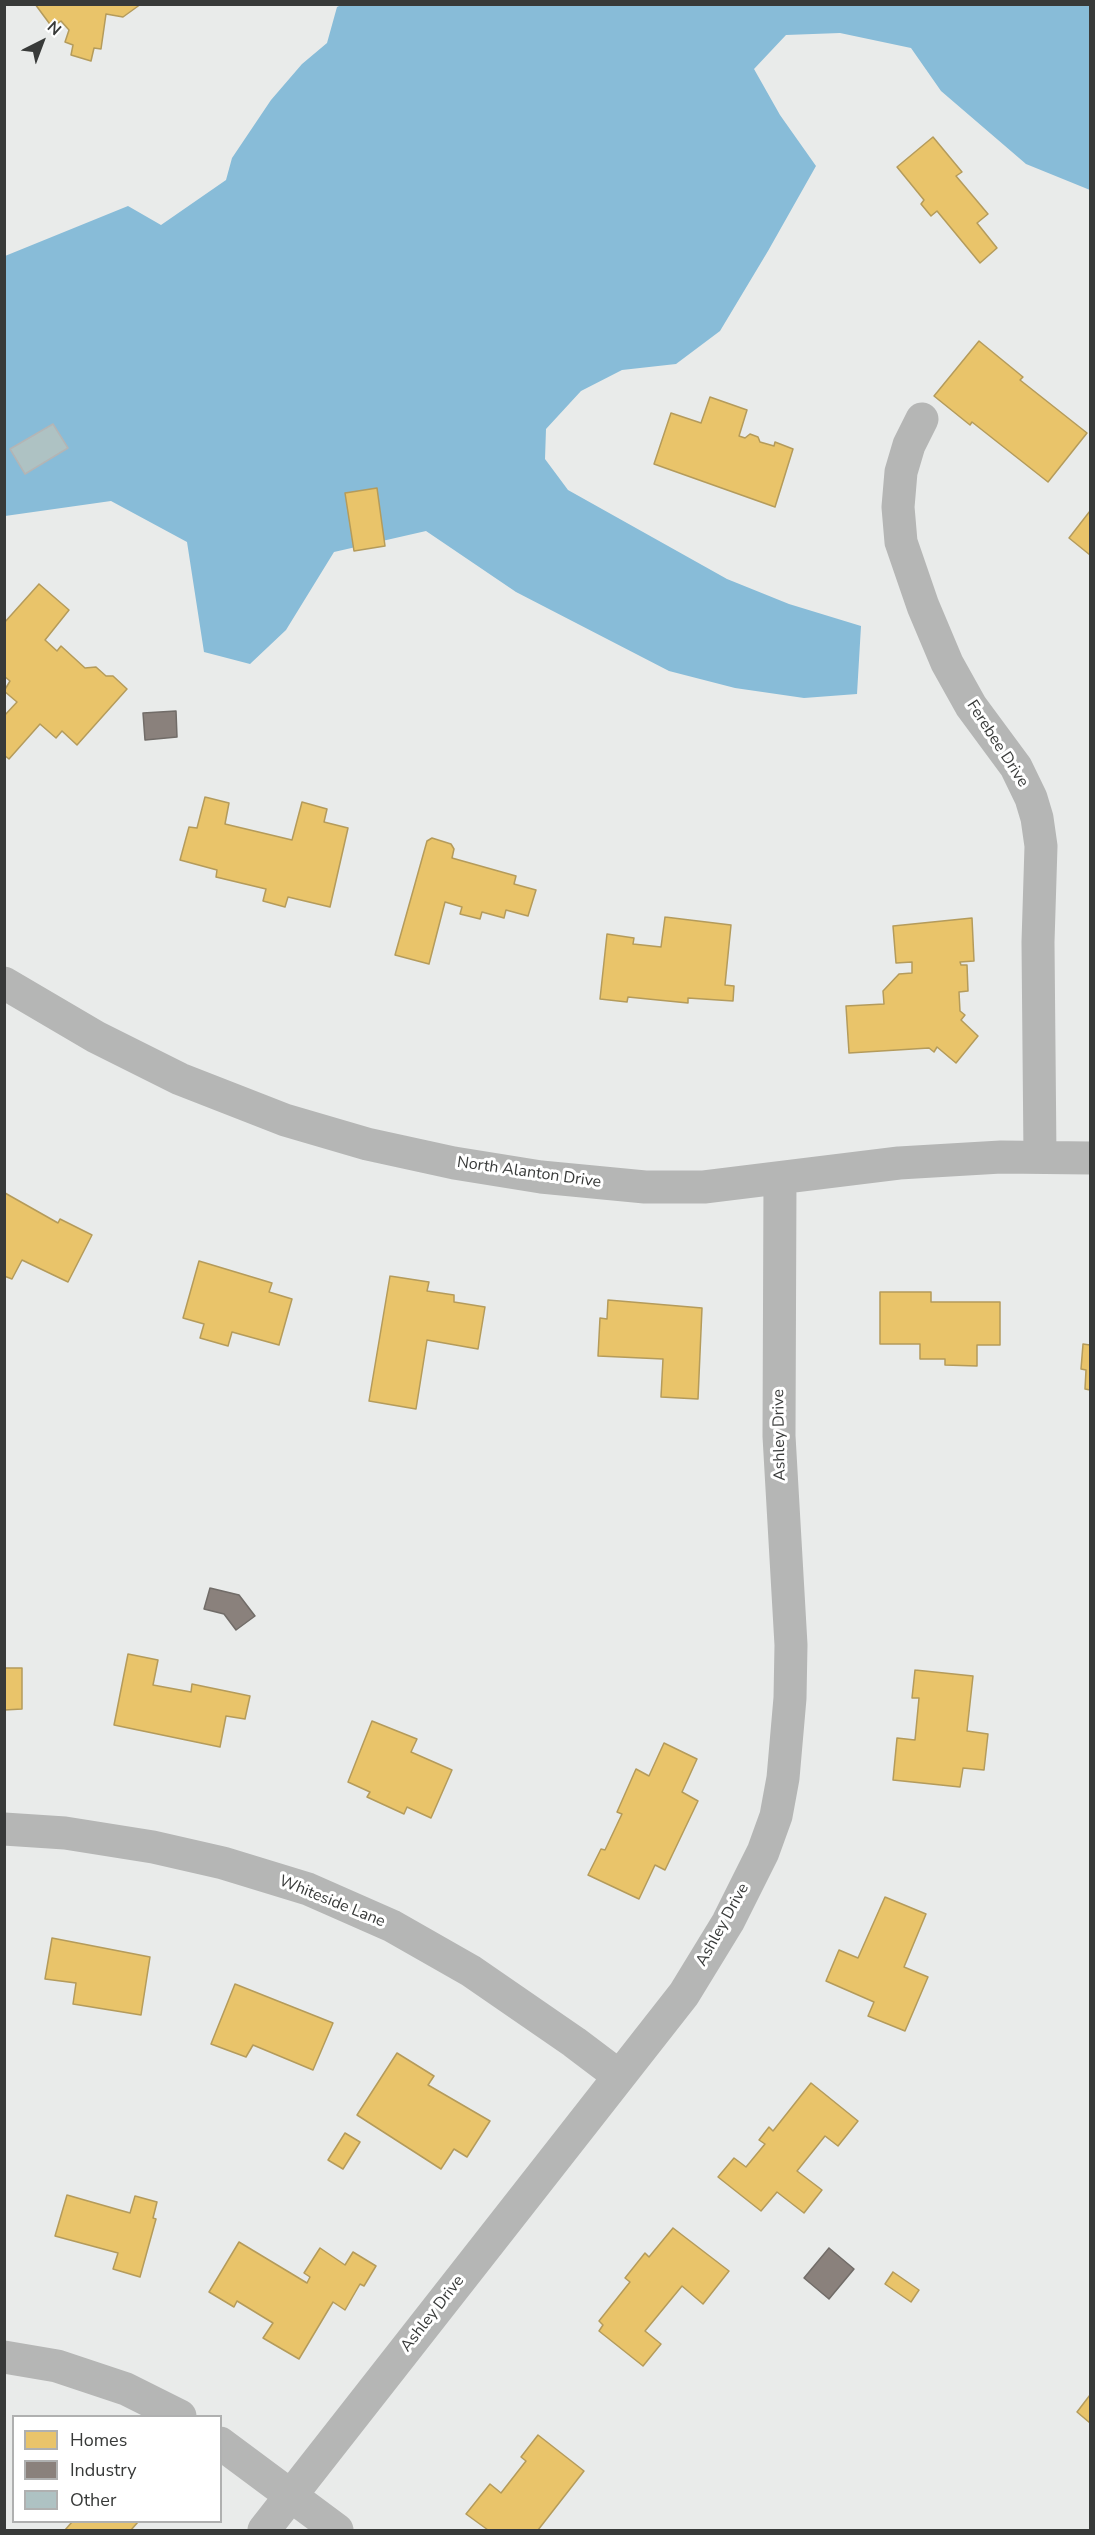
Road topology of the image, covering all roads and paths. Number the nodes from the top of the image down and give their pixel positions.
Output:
1 (922, 419) dead end
2 (4, 983) edge
3 (1040, 1157) junction
4 (1090, 1158) edge
5 (780, 1179) junction
6 (4, 1829) edge
7 (619, 2076) junction
8 (4, 2357) edge
9 (178, 2415) edge
10 (222, 2444) edge
11 (291, 2496) junction
12 (264, 2530) edge
13 (336, 2530) edge

1 - 3 street, Ferebee Drive
2 - 5 street, North Alanton Drive
3 - 4 street, North Alanton Drive
3 - 5 street, North Alanton Drive
5 - 7 street, Ashley Drive
6 - 7 street, Whiteside Lane
7 - 11 street, Ashley Drive
8 - 9 street
10 - 11 street
11 - 12 street, Ashley Drive
11 - 13 street

